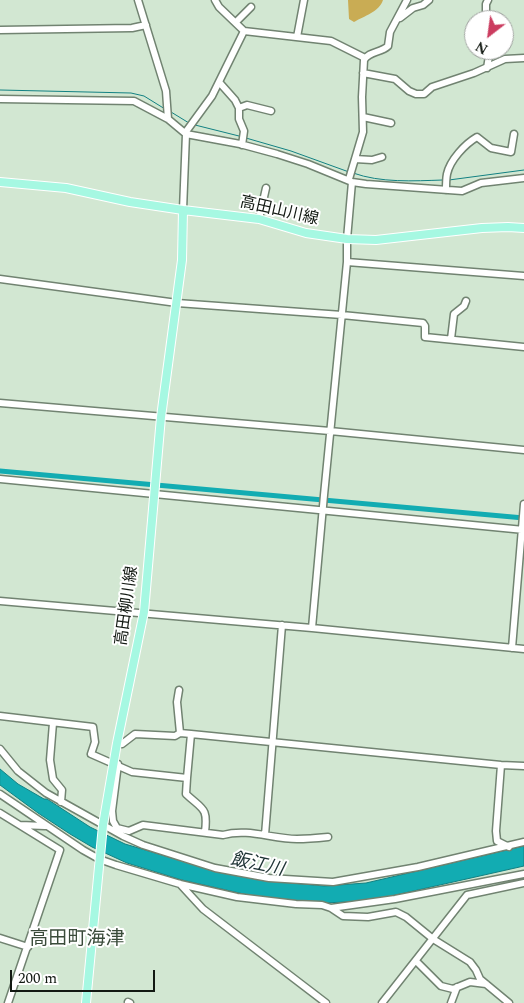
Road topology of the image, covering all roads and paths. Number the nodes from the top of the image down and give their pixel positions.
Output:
1 (138, 0) edge
2 (215, 0) edge
3 (304, 0) edge
4 (408, 0) edge
5 (429, 0) edge
6 (251, 7) dead end
7 (397, 20) junction
8 (236, 22) junction
9 (146, 25) junction
10 (0, 30) edge
11 (244, 32) junction
12 (297, 37) junction
13 (365, 58) junction
14 (524, 58) edge
15 (488, 60) edge
16 (487, 68) junction
17 (363, 73) junction
18 (219, 82) junction
19 (0, 99) edge
20 (239, 108) junction
21 (272, 111) dead end
22 (363, 117) junction
23 (168, 119) junction
24 (391, 123) dead end
25 (186, 134) junction
26 (514, 134) dead end
27 (242, 145) junction
28 (382, 157) dead end
29 (355, 159) junction
30 (524, 178) edge
31 (350, 181) junction
32 (0, 182) edge
33 (266, 188) dead end
34 (446, 190) junction
35 (183, 210) junction
36 (259, 219) junction
37 (524, 228) edge
38 (347, 239) junction
39 (347, 262) junction
40 (524, 276) edge
41 (0, 279) edge
42 (466, 301) dead end
43 (177, 303) junction
44 (342, 315) junction
45 (451, 340) junction
46 (524, 347) edge
47 (0, 403) edge
48 (161, 417) junction
49 (330, 431) junction
50 (524, 450) edge
51 (0, 479) edge
52 (155, 493) junction
53 (523, 507) edge
54 (323, 509) junction
55 (522, 528) edge
56 (0, 601) edge
57 (144, 612) junction
58 (282, 625) junction
59 (312, 628) junction
60 (512, 648) junction
61 (524, 649) edge
62 (179, 690) dead end
63 (0, 716) edge
64 (53, 722) junction
65 (180, 733) junction
66 (191, 734) junction
67 (117, 743) junction
68 (272, 743) junction
69 (0, 750) edge
70 (116, 763) junction
71 (501, 765) junction
72 (524, 766) edge
73 (187, 778) junction
74 (0, 794) edge
75 (61, 802) junction
76 (0, 813) edge
77 (18, 825) junction
78 (103, 825) junction
79 (46, 826) junction
80 (205, 832) junction
81 (265, 835) junction
82 (328, 837) dead end
83 (524, 842) edge
84 (509, 847) junction
85 (99, 858) junction
86 (524, 874) edge
87 (524, 883) edge
88 (180, 884) junction
89 (331, 908) junction
90 (0, 938) edge
91 (434, 939) junction
92 (28, 947) junction
93 (416, 962) junction
94 (487, 984) junction
95 (457, 987) junction
96 (8, 1003) edge
97 (86, 1003) edge
98 (326, 1003) edge
99 (382, 1003) edge
100 (451, 1003) edge
101 (509, 1003) edge

1 - 9 street
2 - 8 street
3 - 12 street
4 - 7 street
5 - 7 street
6 - 8 street
7 - 13 street
8 - 11 street
9 - 10 street
9 - 23 street
11 - 12 street
11 - 18 street
12 - 13 street
13 - 17 street
14 - 16 street
15 - 16 street
16 - 17 street
17 - 22 street
18 - 20 street
18 - 25 street
19 - 23 street
20 - 21 street
20 - 27 street
22 - 24 street
22 - 29 street
23 - 25 street
25 - 27 street
25 - 35 street
26 - 34 street
27 - 31 street
28 - 29 street
29 - 31 street
30 - 34 street
31 - 34 street
31 - 38 street
32 - 35 main road, 高田山川線
33 - 36 street
35 - 36 main road, 高田山川線
35 - 43 main road, 高田柳川線
36 - 38 main road, 高田山川線
37 - 38 main road, 高田山川線
38 - 39 street
39 - 40 street
39 - 44 street
41 - 43 street
42 - 45 street
43 - 44 street
43 - 48 main road, 高田柳川線
44 - 45 street
44 - 49 street
45 - 46 street
47 - 48 street
48 - 49 street
48 - 52 main road, 高田柳川線
49 - 50 street
49 - 54 street
51 - 52 street
52 - 54 street
52 - 57 main road, 高田柳川線
53 - 55 street
54 - 55 street
54 - 59 street
55 - 60 street
56 - 57 street
57 - 58 street
57 - 67 main road, 高田柳川線
58 - 59 street
58 - 68 street
59 - 60 street
60 - 61 street
62 - 65 street
63 - 64 street
64 - 70 street
64 - 75 street
65 - 66 street
65 - 67 street
66 - 68 street
66 - 73 street
67 - 70 main road, 高田柳川線
68 - 71 street
68 - 81 street
69 - 75 street
70 - 73 street
70 - 78 main road, 高田柳川線
70 - 80 street
71 - 72 street
71 - 84 street
73 - 80 street
74 - 79 street
75 - 78 street
76 - 77 street
77 - 79 street
77 - 92 street
78 - 84 street
78 - 85 main road, 高田柳川線
79 - 85 street
80 - 81 street
81 - 82 street
83 - 84 street
85 - 88 street
85 - 97 main road, 高田柳川線
86 - 89 street
87 - 91 street
88 - 89 street
88 - 98 street
89 - 91 street
90 - 92 street
91 - 93 street
91 - 94 street
92 - 96 street
93 - 95 street
93 - 99 street
94 - 95 street
94 - 101 street
95 - 100 street

